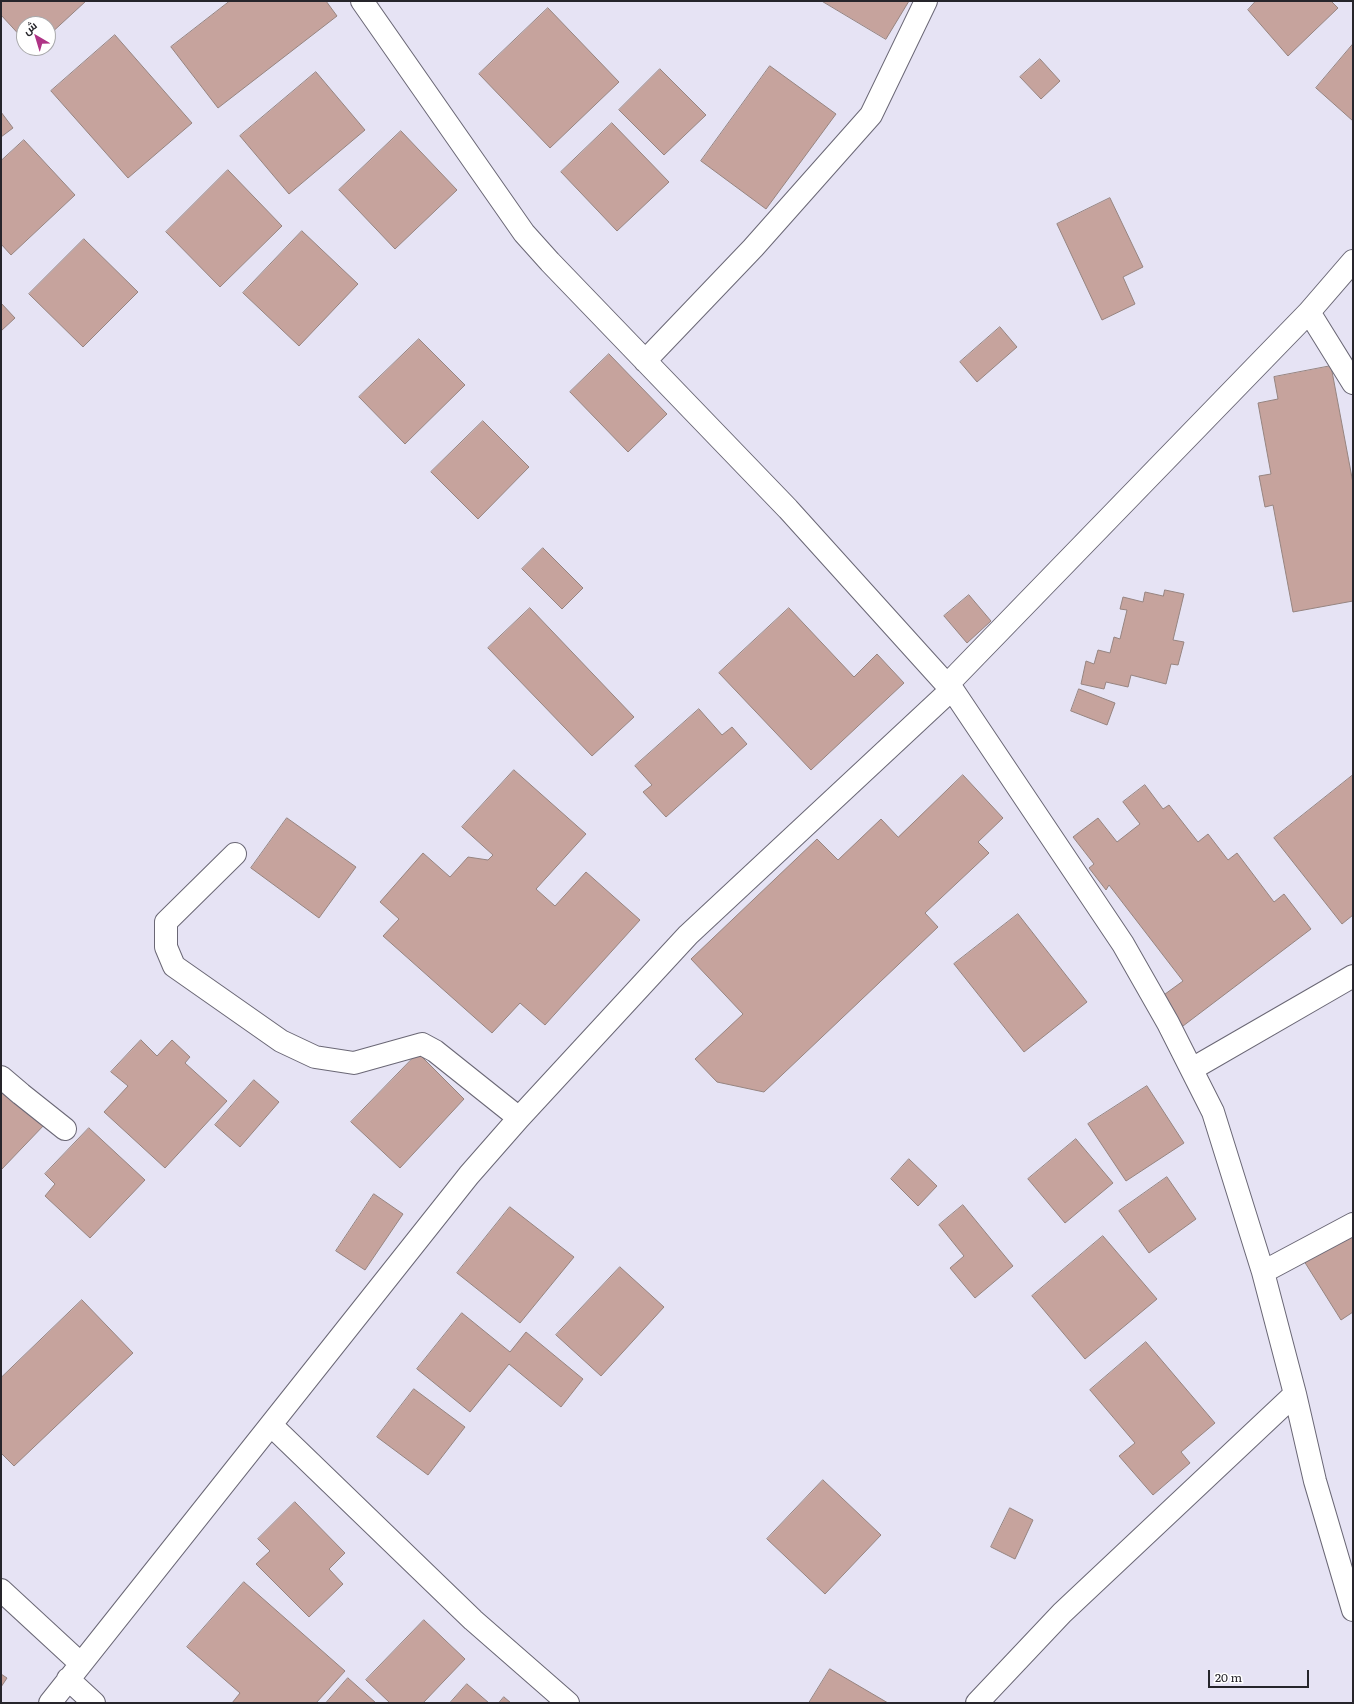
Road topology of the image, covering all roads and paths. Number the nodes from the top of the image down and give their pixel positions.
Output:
1 (362, 1) edge
2 (926, 1) edge
3 (1353, 261) edge
4 (1309, 312) junction
5 (645, 361) junction
6 (1353, 383) edge
7 (949, 687) junction
8 (235, 854) dead end
9 (1353, 976) edge
10 (1192, 1069) junction
11 (1, 1077) edge
12 (519, 1118) junction
13 (65, 1129) dead end
14 (1353, 1224) edge
15 (1263, 1272) junction
16 (1295, 1394) junction
17 (271, 1425) junction
18 (1, 1590) edge
19 (1353, 1610) edge
20 (74, 1671) junction
21 (50, 1703) edge
22 (94, 1703) edge
23 (568, 1703) edge
24 (977, 1703) edge

1 - 5 street
2 - 5 street
3 - 4 street
4 - 6 street
4 - 7 street
5 - 7 street
7 - 10 street
7 - 12 street
8 - 12 street
9 - 10 street
10 - 15 street
11 - 13 street
12 - 17 street
14 - 15 street
15 - 16 street
16 - 19 street
16 - 24 street
17 - 20 street
17 - 23 street
18 - 20 street
20 - 21 street
20 - 22 street

